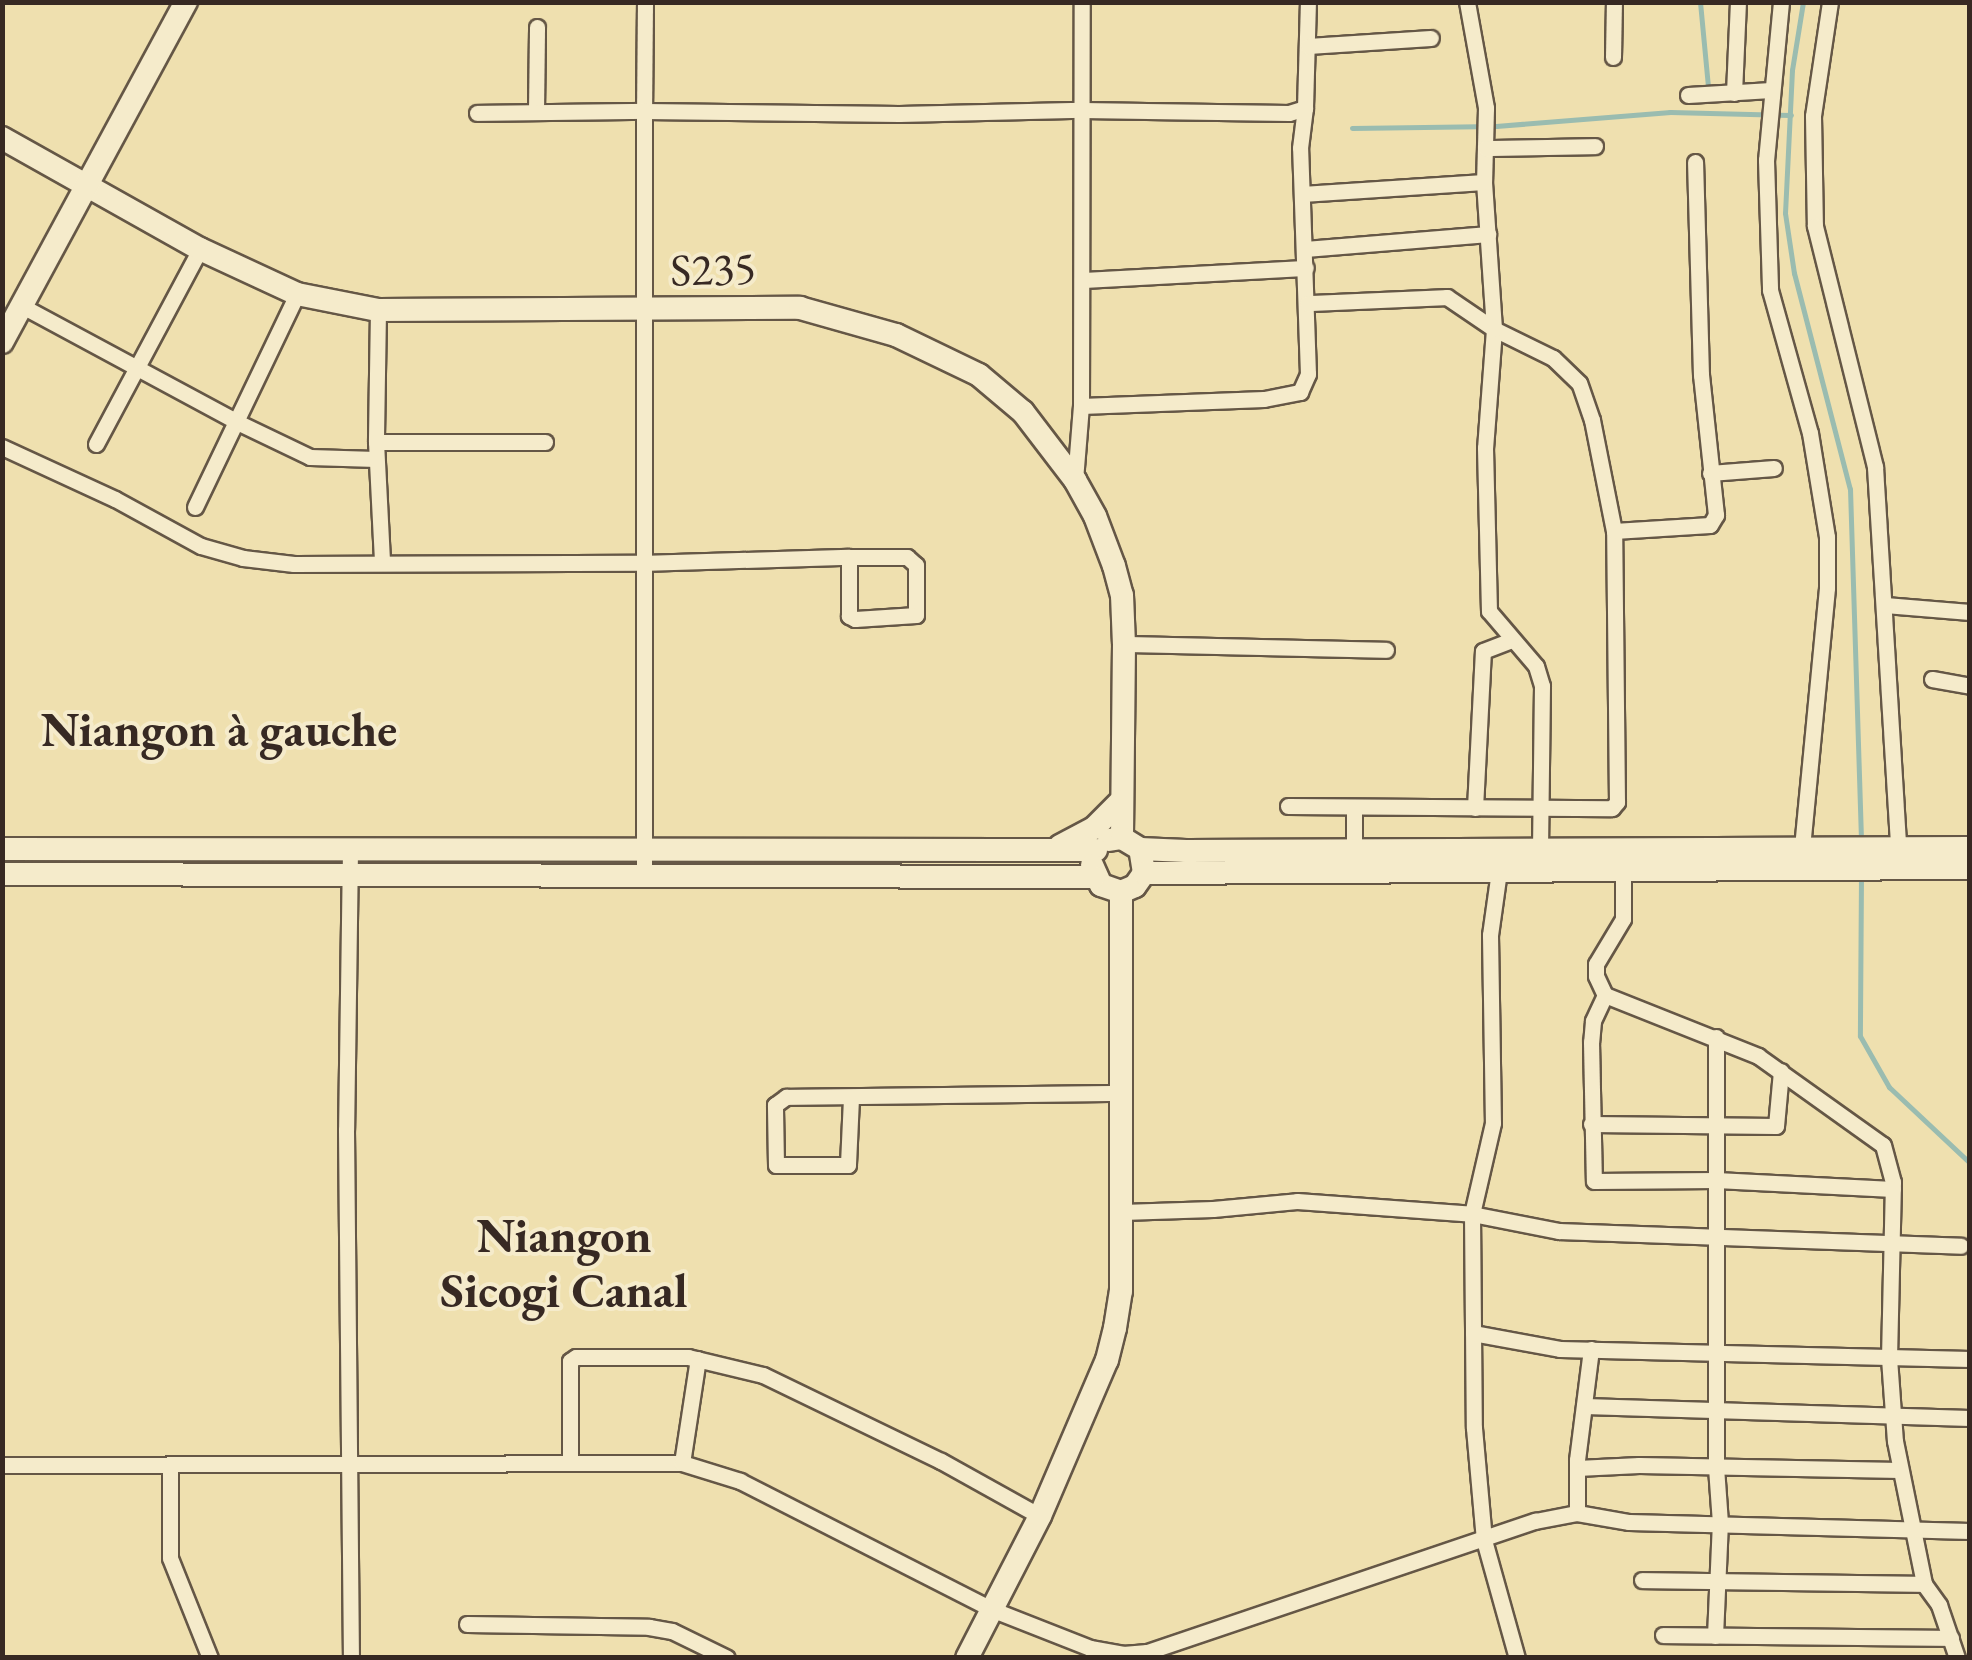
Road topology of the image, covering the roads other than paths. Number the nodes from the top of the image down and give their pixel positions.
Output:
1 (186, 2) edge
2 (644, 2) edge
3 (1082, 2) edge
4 (1308, 2) edge
5 (1467, 2) edge
6 (1614, 2) edge
7 (1738, 2) edge
8 (1781, 2) edge
9 (1830, 2) edge
10 (538, 27) dead end
11 (1431, 38) dead end
12 (1308, 46) junction
13 (1613, 57) dead end
14 (1734, 93) junction
15 (1770, 93) junction
16 (1688, 95) dead end
17 (1305, 108) junction
18 (1082, 110) junction
19 (644, 111) junction
20 (536, 112) junction
21 (477, 113) dead end
22 (1485, 132) junction
23 (2, 138) edge
24 (1595, 146) dead end
25 (1695, 162) dead end
26 (1484, 182) junction
27 (90, 185) junction
28 (1302, 194) junction
29 (1488, 234) junction
30 (200, 249) junction
31 (1305, 250) junction
32 (1306, 268) junction
33 (1082, 280) junction
34 (297, 294) junction
35 (1307, 304) junction
36 (22, 306) junction
37 (378, 310) junction
38 (643, 312) junction
39 (1494, 329) junction
40 (2, 342) edge
41 (137, 365) junction
42 (1081, 406) junction
43 (237, 422) junction
44 (545, 442) dead end
45 (96, 444) dead end
46 (2, 447) edge
47 (376, 450) junction
48 (1774, 468) dead end
49 (1710, 473) junction
50 (1075, 480) junction
51 (195, 506) dead end
52 (1614, 531) junction
53 (850, 557) junction
54 (382, 562) junction
55 (641, 562) junction
56 (1885, 605) junction
57 (1970, 612) edge
58 (1511, 640) junction
59 (1124, 644) junction
60 (1386, 650) dead end
61 (1932, 679) dead end
62 (1970, 686) edge
63 (1121, 801) junction
64 (1288, 806) dead end
65 (1475, 808) junction
66 (1539, 808) junction
67 (1354, 809) junction
68 (1131, 844) junction
69 (1802, 847) junction
70 (1970, 848) edge
71 (2, 849) edge
72 (350, 850) junction
73 (645, 850) junction
74 (1048, 850) junction
75 (1096, 850) junction
76 (1354, 851) junction
77 (1884, 854) junction
78 (1841, 857) junction
79 (1540, 861) junction
80 (1970, 868) edge
81 (1498, 871) junction
82 (1622, 871) junction
83 (2, 874) edge
84 (349, 874) junction
85 (644, 874) junction
86 (1144, 874) junction
87 (1064, 877) junction
88 (1094, 877) junction
89 (1121, 892) junction
90 (1120, 927) junction
91 (1606, 995) junction
92 (1716, 1036) junction
93 (1781, 1071) junction
94 (1122, 1093) junction
95 (850, 1098) junction
96 (1591, 1124) junction
97 (1716, 1126) junction
98 (1716, 1180) junction
99 (1892, 1189) junction
100 (1122, 1212) junction
101 (1472, 1214) junction
102 (1716, 1238) junction
103 (1893, 1245) junction
104 (1961, 1246) dead end
105 (1472, 1333) junction
106 (1591, 1349) junction
107 (1717, 1350) junction
108 (1889, 1358) junction
109 (698, 1359) junction
110 (1970, 1359) edge
111 (1584, 1406) junction
112 (1717, 1408) junction
113 (1891, 1416) junction
114 (1970, 1418) edge
115 (350, 1462) junction
116 (570, 1462) junction
117 (682, 1463) junction
118 (170, 1464) junction
119 (2, 1465) edge
120 (1716, 1467) junction
121 (1577, 1468) junction
122 (1900, 1470) junction
123 (1577, 1513) junction
124 (1040, 1516) junction
125 (1720, 1523) junction
126 (1911, 1531) junction
127 (1970, 1531) edge
128 (1484, 1540) junction
129 (1642, 1580) dead end
130 (1718, 1581) junction
131 (1924, 1584) junction
132 (991, 1609) junction
133 (468, 1624) dead end
134 (1663, 1636) dead end
135 (1716, 1636) junction
136 (1951, 1638) junction
137 (1148, 1655) edge
138 (210, 1658) edge
139 (351, 1658) edge
140 (727, 1658) edge
141 (967, 1658) edge
142 (1517, 1658) edge
143 (1958, 1658) edge

1 - 27 main road
2 - 19 street
3 - 18 street
4 - 12 street
5 - 22 street
6 - 13 street
7 - 14 street
8 - 15 street
9 - 56 street
10 - 20 street
11 - 12 street
12 - 17 street
14 - 15 street
14 - 16 street
15 - 69 street
17 - 18 street
17 - 28 street
18 - 19 street
18 - 33 street
19 - 20 street
19 - 38 street
20 - 21 street
22 - 24 street
22 - 26 street
23 - 27 main road, S235
25 - 49 street
26 - 28 street
26 - 29 street
27 - 30 main road, S235
27 - 36 main road
28 - 31 street
29 - 31 street
29 - 39 street
30 - 34 main road, S235
30 - 41 street
31 - 32 street
32 - 33 street
32 - 35 street
33 - 42 street
34 - 37 main road, S235
34 - 43 street
35 - 39 street
35 - 42 street
36 - 40 main road
36 - 41 street
37 - 38 main road, S235
37 - 47 street
38 - 50 main road, S235
38 - 55 street
39 - 52 street
39 - 58 street
41 - 43 street
41 - 45 street
42 - 50 street
43 - 47 street
43 - 51 street
44 - 47 street
46 - 54 street
47 - 54 street
48 - 49 street
49 - 52 street
50 - 59 main road, S235
52 - 66 street
53 - 53 street
53 - 55 street
54 - 55 street
55 - 73 street
56 - 57 street
56 - 77 street
58 - 65 street
58 - 66 street
59 - 60 street
59 - 63 main road, S235
61 - 62 street
63 - 68 main road, S235
63 - 74 main road
64 - 67 street
65 - 66 street
65 - 67 street
66 - 79 street
67 - 76 street
68 - 75 main road
68 - 76 main road
68 - 86 main road
69 - 78 main road
69 - 79 main road
70 - 77 main road
71 - 72 main road
72 - 73 main road
72 - 84 street
73 - 74 main road
73 - 85 street
74 - 75 main road
75 - 88 main road
76 - 79 main road
77 - 78 main road
77 - 80 main road
78 - 82 main road
79 - 81 main road
79 - 82 main road
81 - 86 main road
81 - 101 street
82 - 91 street
83 - 84 main road
84 - 85 main road
84 - 115 street
85 - 87 main road
86 - 89 main road
87 - 88 main road
87 - 90 main road
88 - 89 main road
89 - 90 main road
90 - 94 main road
91 - 92 street
91 - 96 street
92 - 93 street
92 - 97 street
93 - 97 street
93 - 99 street
94 - 95 street
94 - 100 main road
95 - 95 street
96 - 97 street
96 - 98 street
97 - 98 street
98 - 99 street
98 - 102 street
99 - 103 street
100 - 101 street
100 - 124 main road
101 - 102 street
101 - 105 street
102 - 103 street
102 - 107 street
103 - 104 street
103 - 108 street
105 - 106 street
105 - 128 street
106 - 107 street
106 - 111 street
107 - 108 street
107 - 112 street
108 - 110 street
108 - 113 street
109 - 116 street
109 - 117 street
109 - 124 street
111 - 112 street
111 - 121 street
112 - 113 street
112 - 120 street
113 - 114 street
113 - 122 street
115 - 116 street
115 - 118 street
115 - 139 street
116 - 117 street
117 - 132 street
118 - 119 street
118 - 138 street
120 - 121 street
120 - 122 street
120 - 125 street
121 - 123 street
122 - 126 street
123 - 125 street
123 - 128 street
124 - 132 main road
125 - 126 street
125 - 130 street
126 - 127 street
126 - 131 street
128 - 137 street
128 - 142 street
129 - 130 street
130 - 131 street
130 - 135 street
131 - 136 street
132 - 137 street
132 - 141 main road
133 - 140 street
134 - 135 street
135 - 136 street
136 - 143 street

